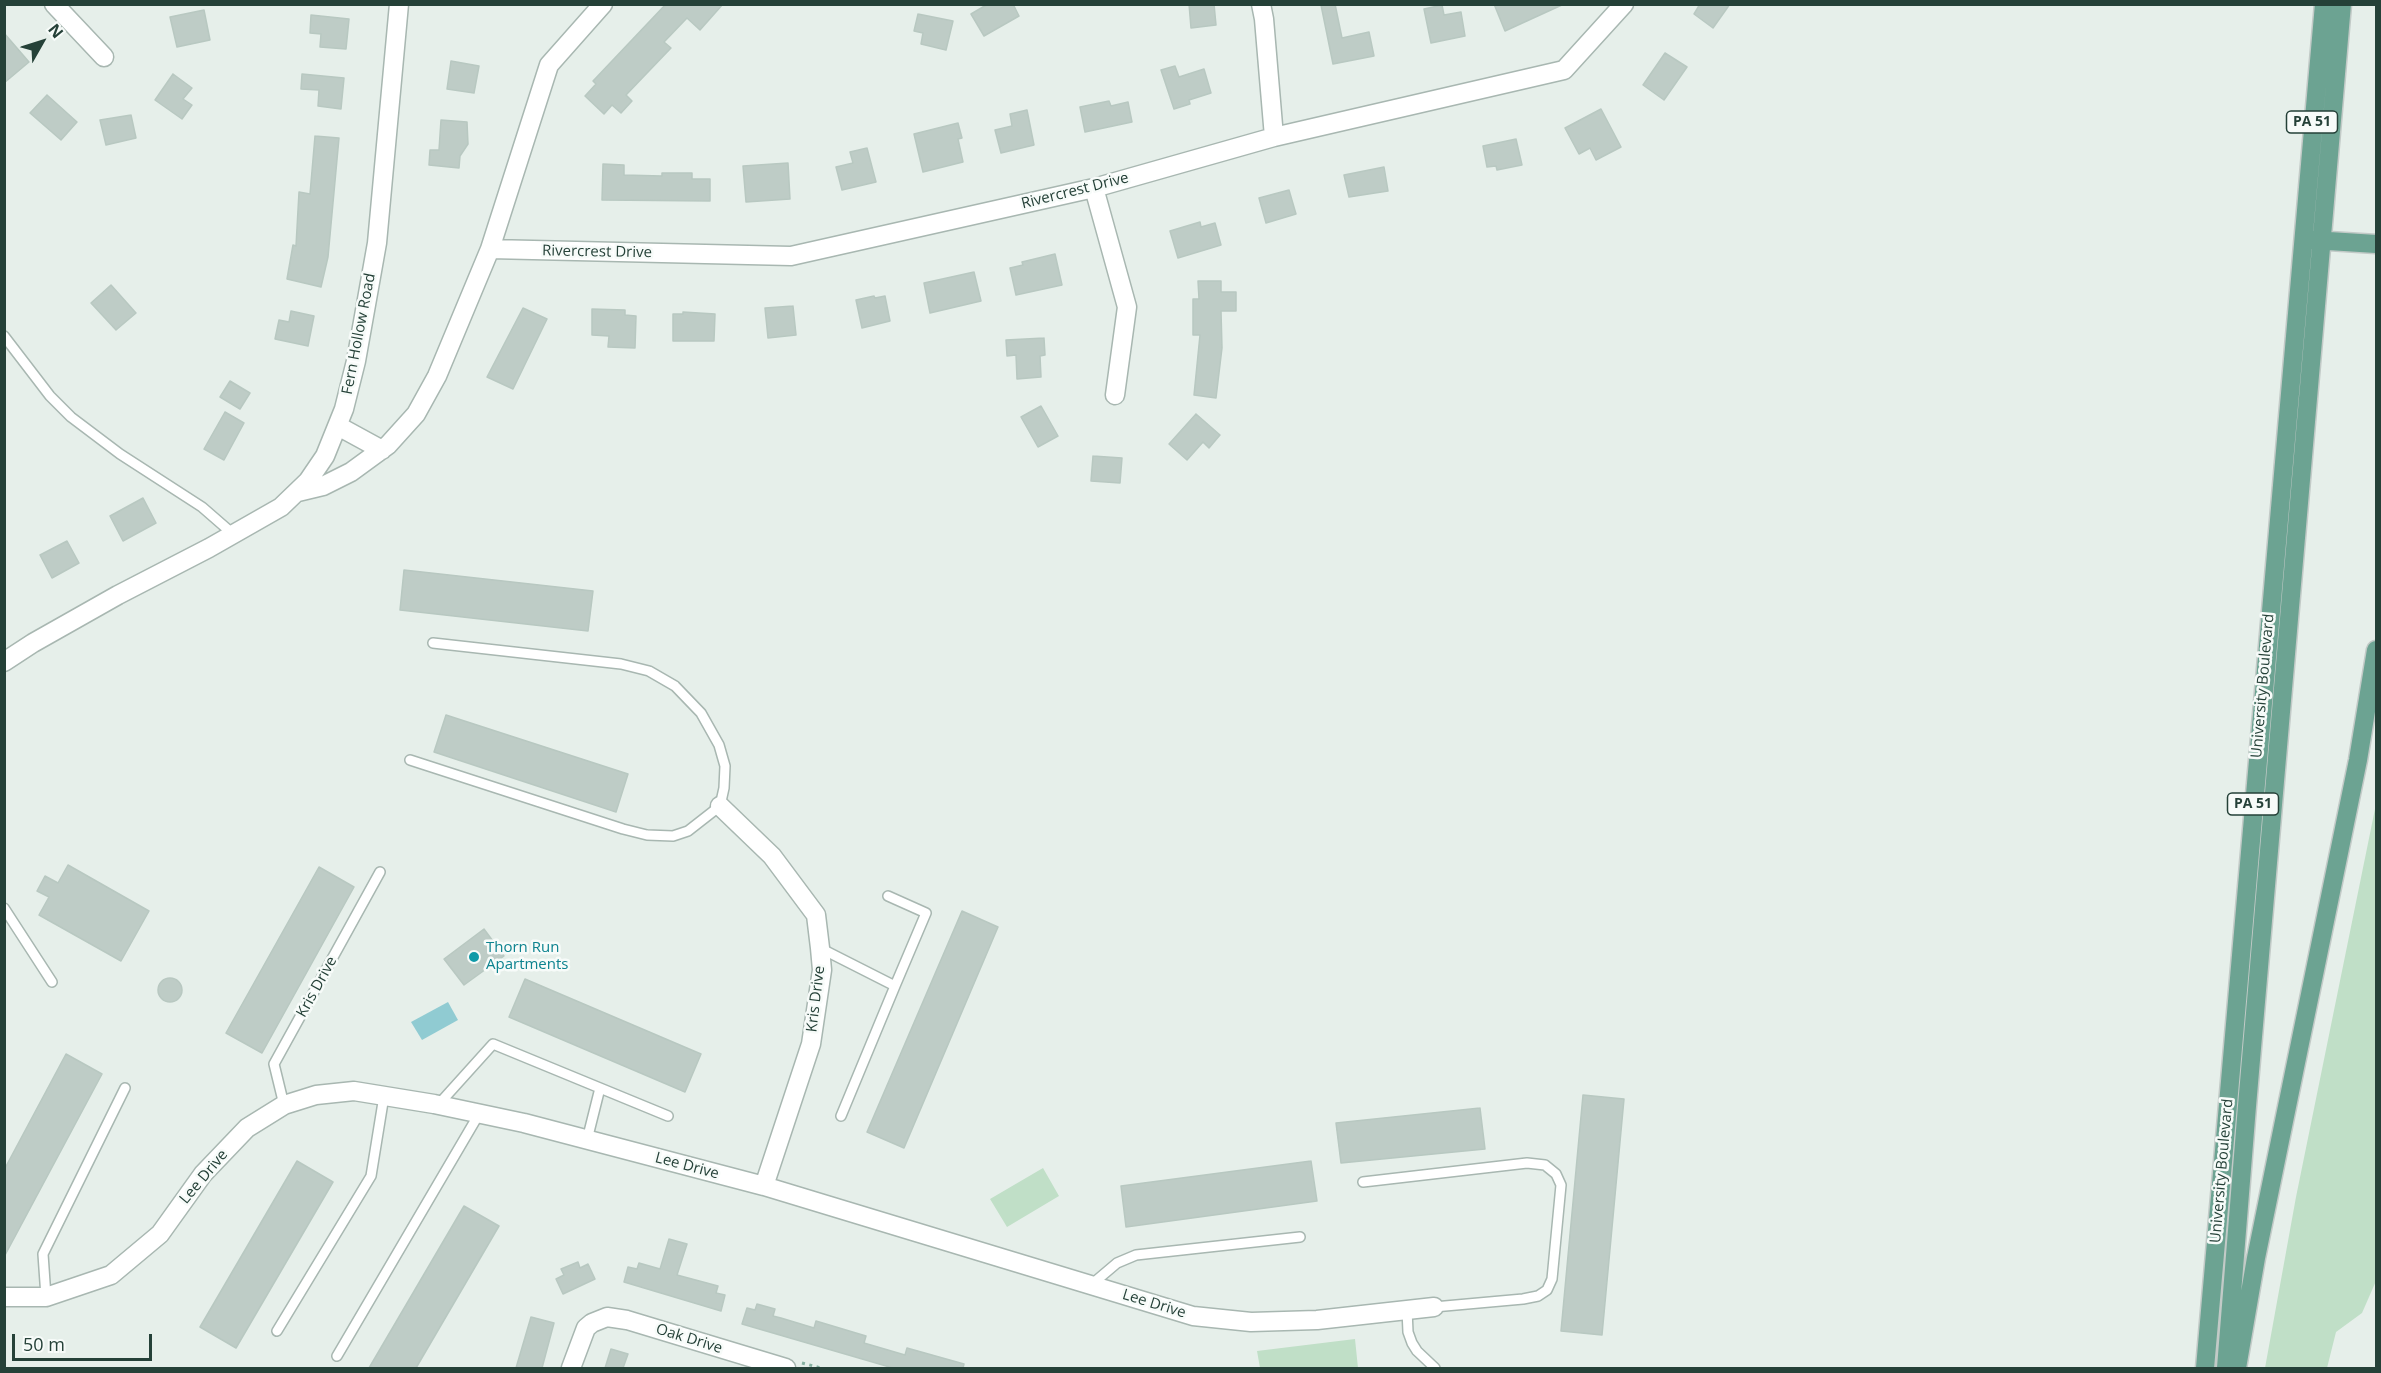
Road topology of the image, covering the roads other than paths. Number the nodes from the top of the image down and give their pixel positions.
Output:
1 (54, 4) edge
2 (399, 4) edge
3 (603, 4) edge
4 (1261, 4) edge
5 (1624, 4) edge
6 (2324, 4) edge
7 (2342, 4) edge
8 (104, 57) dead end
9 (1274, 137) junction
10 (1094, 188) junction
11 (2302, 239) junction
12 (2322, 241) junction
13 (2376, 244) edge
14 (490, 249) junction
15 (4, 336) edge
16 (1115, 395) dead end
17 (338, 426) junction
18 (382, 450) junction
19 (298, 492) junction
20 (233, 534) junction
21 (434, 643) dead end
22 (2376, 650) edge
23 (4, 662) edge
24 (410, 760) dead end
25 (720, 807) junction
26 (380, 872) dead end
27 (888, 896) dead end
28 (4, 908) edge
29 (820, 948) junction
30 (52, 982) dead end
31 (895, 986) junction
32 (125, 1088) dead end
33 (600, 1088) junction
34 (384, 1096) junction
35 (284, 1105) junction
36 (438, 1105) junction
37 (479, 1114) junction
38 (668, 1116) dead end
39 (841, 1116) dead end
40 (587, 1140) junction
41 (1363, 1182) dead end
42 (764, 1186) junction
43 (1300, 1237) dead end
44 (1091, 1285) junction
45 (4, 1297) edge
46 (46, 1298) junction
47 (1434, 1307) joint
48 (1407, 1310) junction
49 (276, 1331) dead end
50 (337, 1356) dead end
51 (571, 1368) edge
52 (786, 1368) edge
53 (1435, 1368) edge
54 (2205, 1368) edge
55 (2226, 1368) edge
56 (2237, 1368) edge

1 - 8 street
2 - 17 street, Fern Hollow Road
3 - 14 street
4 - 9 street
5 - 9 street, Rivercrest Drive
6 - 11 main road, University Boulevard / PA 51
7 - 12 main road
9 - 10 street, Rivercrest Drive
10 - 14 street, Rivercrest Drive
10 - 16 street
11 - 12 main road
11 - 54 main road, University Boulevard / PA 51
12 - 13 main road
12 - 55 main road
14 - 18 street
15 - 20 lane
17 - 18 street
17 - 19 street, Fern Hollow Road
18 - 19 street
19 - 20 street, Fern Hollow Road
20 - 23 street, Fern Hollow Road
21 - 25 lane
22 - 56 main road
24 - 25 lane
25 - 29 street, Kris Drive
26 - 35 lane, Kris Drive
27 - 31 lane
28 - 30 lane
29 - 31 lane
29 - 42 street, Kris Drive
31 - 39 lane
32 - 46 lane
33 - 36 lane
33 - 38 lane
33 - 40 lane
34 - 35 street, Lee Drive
34 - 36 street, Lee Drive
34 - 49 lane
35 - 46 street, Lee Drive
36 - 37 street, Lee Drive
37 - 40 street, Lee Drive
37 - 50 lane
40 - 42 street, Lee Drive
41 - 47 lane
42 - 44 street, Lee Drive
43 - 44 lane
44 - 48 street, Lee Drive
45 - 46 street, Lee Drive
47 - 48 street, Lee Drive
48 - 53 lane
51 - 52 street, Oak Drive

